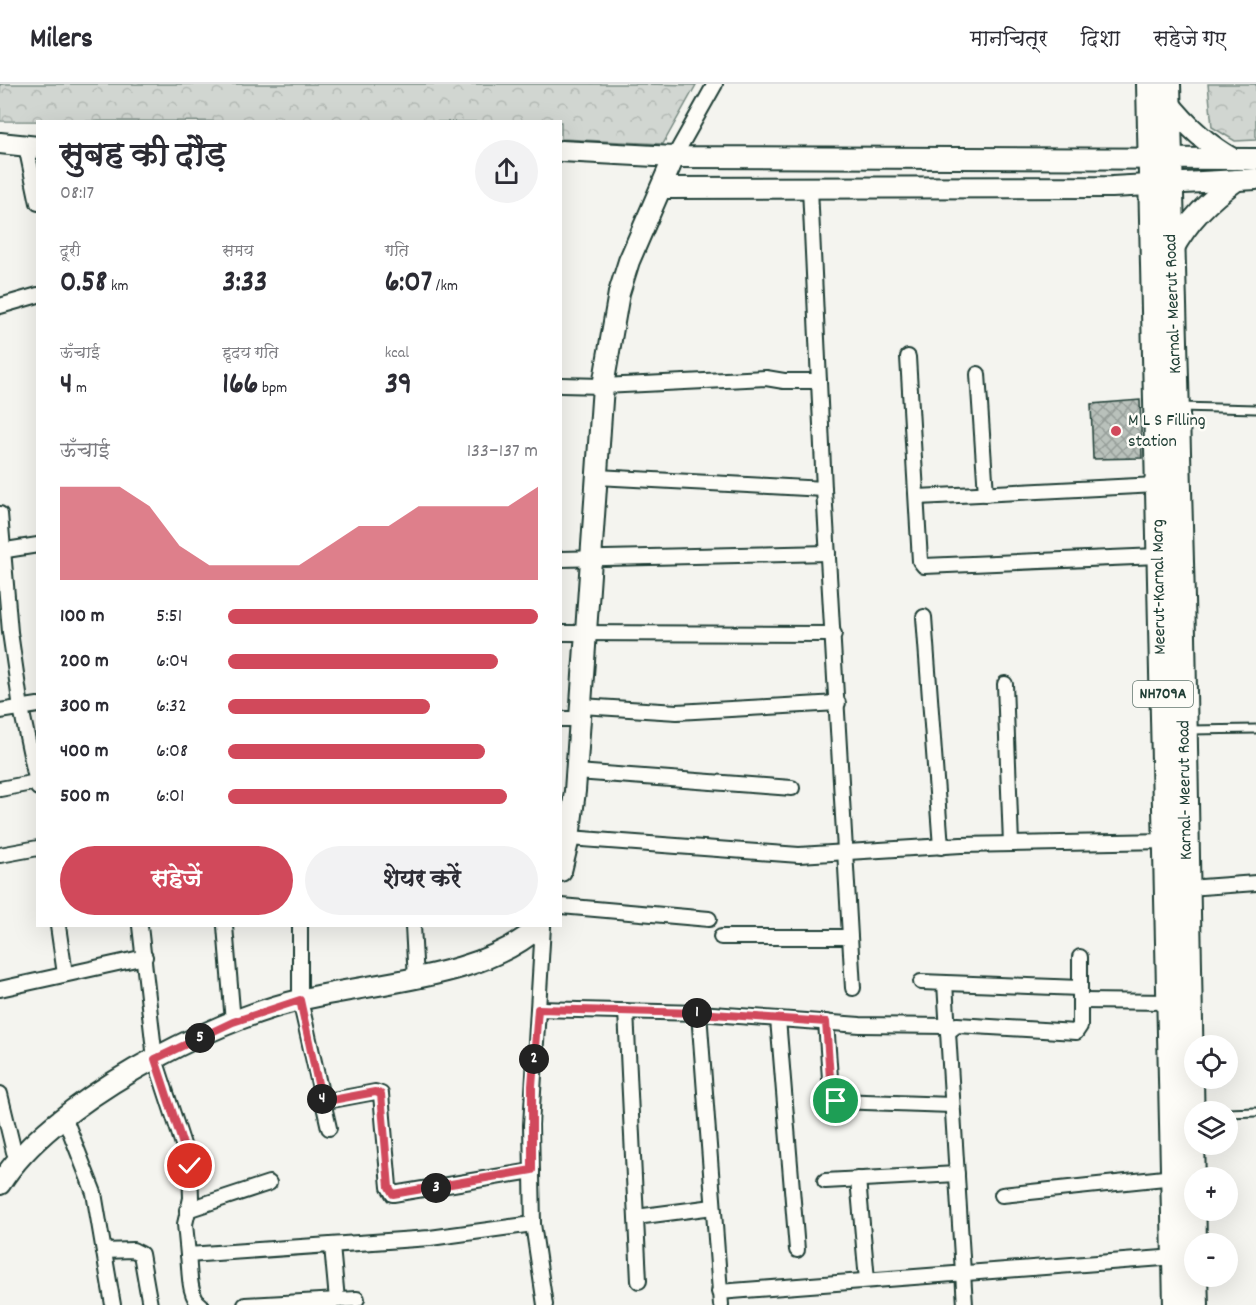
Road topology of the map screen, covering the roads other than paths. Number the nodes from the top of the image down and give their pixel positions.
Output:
1 (715, 84) edge
2 (1149, 84) edge
3 (1168, 93) edge
4 (0, 143) edge
5 (32, 147) edge
6 (562, 151) edge
7 (674, 157) junction
8 (1234, 159) junction
9 (1256, 159) edge
10 (1161, 160) junction
11 (1246, 180) edge
12 (36, 184) edge
13 (1161, 184) junction
14 (662, 188) junction
15 (810, 188) junction
16 (1172, 251) junction
17 (36, 296) edge
18 (0, 306) edge
19 (908, 357) dead end
20 (978, 374) dead end
21 (819, 381) junction
22 (562, 385) edge
23 (603, 386) junction
24 (1167, 407) junction
25 (1256, 409) edge
26 (597, 477) junction
27 (1157, 485) junction
28 (824, 489) junction
29 (986, 494) junction
30 (918, 497) junction
31 (0, 514) edge
32 (36, 545) edge
33 (2, 551) edge
34 (828, 553) junction
35 (1158, 556) junction
36 (562, 559) edge
37 (592, 559) junction
38 (924, 618) dead end
39 (562, 633) edge
40 (586, 634) junction
41 (834, 634) junction
42 (1005, 684) dead end
43 (838, 704) junction
44 (36, 705) edge
45 (21, 708) junction
46 (0, 711) edge
47 (574, 715) edge
48 (1256, 729) edge
49 (1184, 730) junction
50 (577, 772) junction
51 (36, 780) edge
52 (36, 785) edge
53 (792, 788) dead end
54 (0, 789) edge
55 (567, 800) edge
56 (569, 838) junction
57 (1167, 841) junction
58 (1011, 844) junction
59 (941, 846) junction
60 (36, 848) edge
61 (846, 852) junction
62 (0, 855) edge
63 (562, 868) edge
64 (1256, 883) edge
65 (1188, 888) junction
66 (562, 906) edge
67 (710, 919) dead end
68 (58, 927) edge
69 (140, 927) edge
70 (225, 927) edge
71 (300, 927) edge
72 (413, 927) edge
73 (540, 927) edge
74 (541, 927) edge
75 (721, 937) dead end
76 (849, 938) junction
77 (145, 957) junction
78 (1080, 957) dead end
79 (65, 974) junction
80 (416, 979) junction
81 (921, 982) dead end
82 (945, 982) junction
83 (853, 988) dead end
84 (0, 989) edge
85 (1080, 994) junction
86 (300, 1000) junction
87 (1171, 1002) junction
88 (538, 1009) junction
89 (626, 1011) junction
90 (699, 1013) junction
91 (778, 1019) junction
92 (233, 1022) junction
93 (826, 1022) junction
94 (948, 1029) junction
95 (155, 1059) junction
96 (0, 1094) edge
97 (1193, 1101) edge
98 (322, 1102) junction
99 (952, 1105) junction
100 (1256, 1112) edge
101 (1238, 1113) edge
102 (64, 1116) junction
103 (329, 1128) dead end
104 (12, 1152) edge
105 (1191, 1155) edge
106 (532, 1170) junction
107 (957, 1174) junction
108 (1174, 1177) junction
109 (858, 1179) junction
110 (825, 1181) dead end
111 (269, 1183) dead end
112 (0, 1184) edge
113 (1002, 1195) dead end
114 (713, 1207) junction
115 (187, 1210) junction
116 (636, 1217) junction
117 (533, 1224) junction
118 (1186, 1233) edge
119 (1184, 1243) edge
120 (332, 1246) junction
121 (1184, 1250) edge
122 (104, 1251) junction
123 (797, 1251) dead end
124 (188, 1254) junction
125 (1184, 1256) edge
126 (963, 1272) junction
127 (867, 1280) junction
128 (639, 1281) dead end
129 (1195, 1287) edge
130 (720, 1298) edge
131 (357, 1299) dead end
132 (337, 1300) junction
133 (113, 1305) edge
134 (150, 1305) edge
135 (201, 1305) edge
136 (244, 1305) edge
137 (545, 1305) edge
138 (965, 1305) edge
139 (1176, 1305) edge
140 (1196, 1305) edge

1 - 7 street
2 - 10 highway, Meerut-Karnal Marg / NH709A
3 - 8 street
3 - 10 highway, NH709A
4 - 5 street
5 - 12 street
6 - 7 street
7 - 10 street
7 - 14 street
8 - 9 street
8 - 10 street
10 - 13 highway, Meerut-Karnal Marg / NH709A
11 - 13 street
11 - 16 street
13 - 15 street
13 - 16 highway, Karnal- Meerut Road / NH709A
13 - 24 highway, Meerut-Karnal Marg / NH709A
14 - 15 street
14 - 23 street
15 - 21 street
16 - 24 highway, Karnal- Meerut Road / NH709A
17 - 18 street
19 - 30 street
20 - 29 street
21 - 23 street
21 - 28 street
22 - 23 street
23 - 26 street
24 - 25 lane
24 - 27 highway, Meerut-Karnal Marg / NH709A
24 - 49 highway, Karnal- Meerut Road / NH709A
26 - 28 street
26 - 37 street
27 - 29 street
27 - 35 highway, Meerut-Karnal Marg / NH709A
28 - 34 street
29 - 30 street
30 - 35 street
31 - 33 street
32 - 33 street
33 - 45 street
34 - 37 street
34 - 41 street
35 - 57 highway, Meerut-Karnal Marg / NH709A
36 - 37 street
37 - 40 street
38 - 59 street
39 - 40 street
40 - 41 street
40 - 47 street
41 - 43 street
42 - 58 street
43 - 47 street
43 - 61 street
44 - 45 street
45 - 46 street
45 - 51 street
47 - 50 street
48 - 49 lane
49 - 65 highway, Karnal- Meerut Road / NH709A
50 - 53 street
50 - 55 street
52 - 54 street
55 - 56 street
56 - 61 street
56 - 63 street
57 - 58 street
57 - 87 highway, Meerut-Karnal Marg / NH709A
58 - 59 street
59 - 61 street
60 - 62 street
61 - 76 street
64 - 65 street
65 - 97 highway, Karnal- Meerut Road / NH709A
66 - 67 street
68 - 79 street
69 - 77 street
70 - 92 street
71 - 86 street
72 - 80 street
73 - 80 street
74 - 88 street
75 - 76 street
76 - 83 street
77 - 79 street
77 - 95 street
78 - 85 street
79 - 84 street
80 - 86 street
81 - 82 street
82 - 85 street
82 - 94 street
85 - 87 street
85 - 94 street
86 - 92 street
86 - 98 street
87 - 108 highway, Meerut-Karnal Marg / NH709A
88 - 89 street
88 - 106 street
89 - 90 street
89 - 116 street
90 - 91 street
90 - 114 street
91 - 93 street
91 - 123 street
92 - 95 street
93 - 94 street
93 - 99 street
94 - 99 street
95 - 102 street
95 - 115 street
96 - 104 street
98 - 103 street
98 - 106 street
99 - 107 street
100 - 101 lane
102 - 104 street
102 - 122 street
104 - 112 street
105 - 118 highway, Karnal- Meerut Road / NH709A
106 - 117 street
107 - 109 street
107 - 126 street
108 - 113 street
108 - 119 highway, Meerut-Karnal Marg / NH709A
109 - 110 street
109 - 127 street
111 - 115 street
114 - 116 street
114 - 130 street
115 - 124 street
116 - 128 street
117 - 120 street
117 - 137 street
120 - 124 street
120 - 132 street
121 - 126 street
122 - 133 street
122 - 134 street
124 - 135 street
125 - 139 highway, Meerut-Karnal Marg / NH709A
126 - 127 street
126 - 138 street
127 - 130 street
129 - 140 highway
131 - 132 street
132 - 136 street

